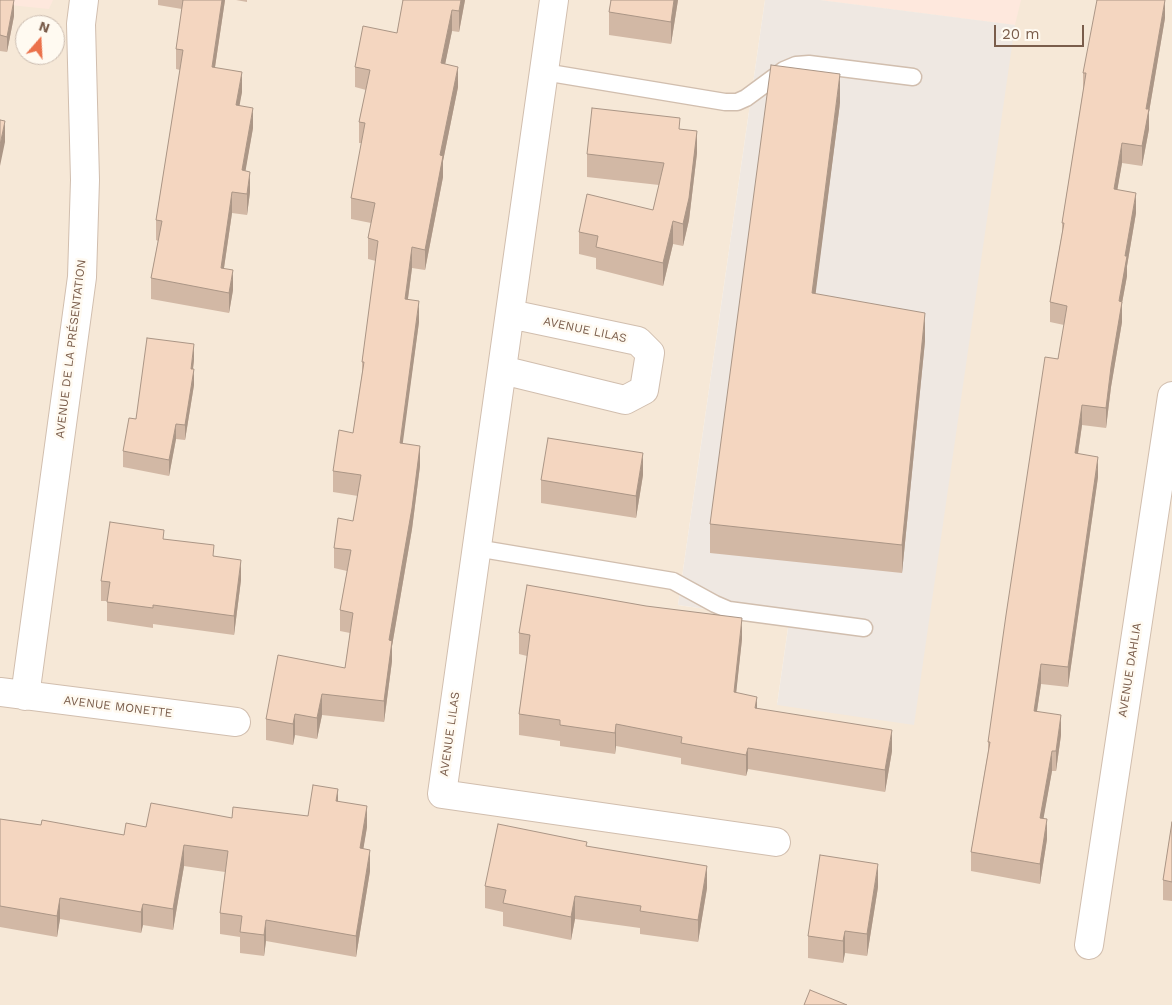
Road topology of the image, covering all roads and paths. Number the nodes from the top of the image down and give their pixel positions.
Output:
1 (84, 0) edge
2 (554, 0) edge
3 (544, 72) junction
4 (913, 77) dead end
5 (510, 314) junction
6 (502, 370) junction
7 (1172, 396) edge
8 (476, 548) junction
9 (864, 628) dead end
10 (13, 694) edge
11 (236, 722) dead end
12 (776, 842) dead end
13 (1089, 945) dead end

1 - 10 street, AVENUE DE LA PRÉSENTATION
2 - 3 street, AVENUE LILAS
3 - 4 lane
3 - 5 street, AVENUE LILAS
5 - 6 street, AVENUE LILAS
5 - 6 street, AVENUE LILAS
6 - 8 street, AVENUE LILAS
7 - 13 street, AVENUE DAHLIA
8 - 9 lane
8 - 12 street, AVENUE LILAS
10 - 11 street, AVENUE MONETTE

